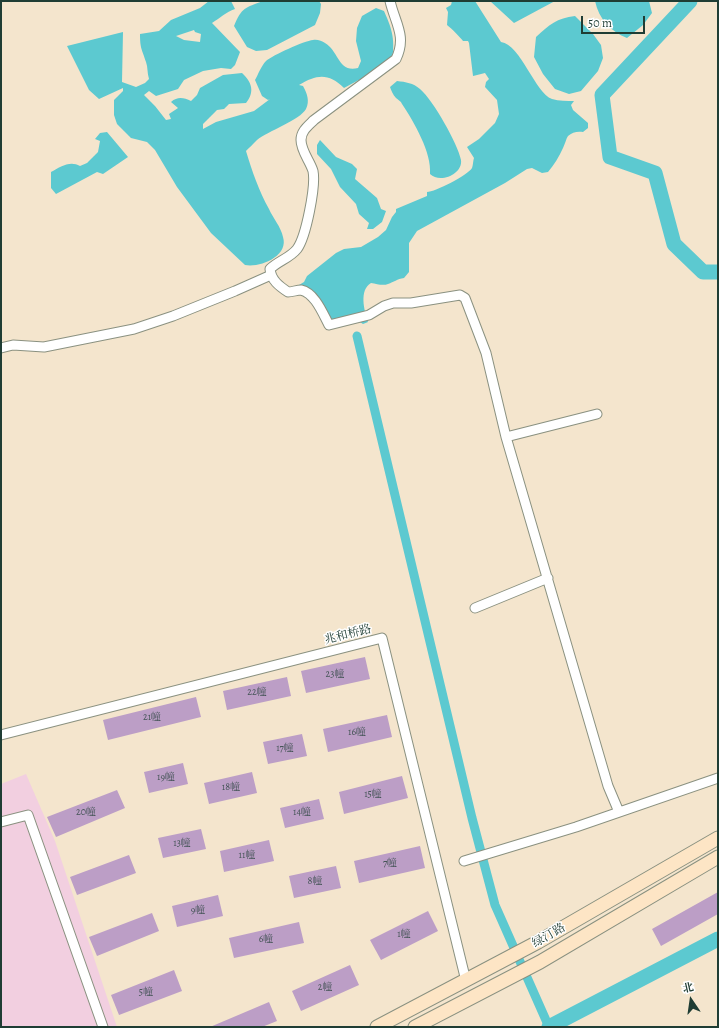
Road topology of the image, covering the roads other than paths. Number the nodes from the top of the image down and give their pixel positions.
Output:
1 (390, 1) edge
2 (271, 275) junction
3 (1, 348) edge
4 (597, 414) dead end
5 (506, 437) junction
6 (548, 578) junction
7 (475, 608) dead end
8 (1, 735) edge
9 (718, 778) edge
10 (619, 812) junction
11 (1, 822) edge
12 (718, 838) edge
13 (718, 857) edge
14 (464, 861) dead end
15 (466, 981) junction
16 (103, 1027) edge
17 (377, 1027) edge
18 (415, 1027) edge

1 - 2 street
2 - 3 street
2 - 5 street
4 - 5 street
5 - 6 street
6 - 7 street
6 - 10 street
8 - 15 street, 兆和桥路
9 - 10 street
10 - 14 street
11 - 16 street
12 - 15 main road, 绿汀路
13 - 18 main road, 绿汀路
15 - 17 main road, 绿汀路

